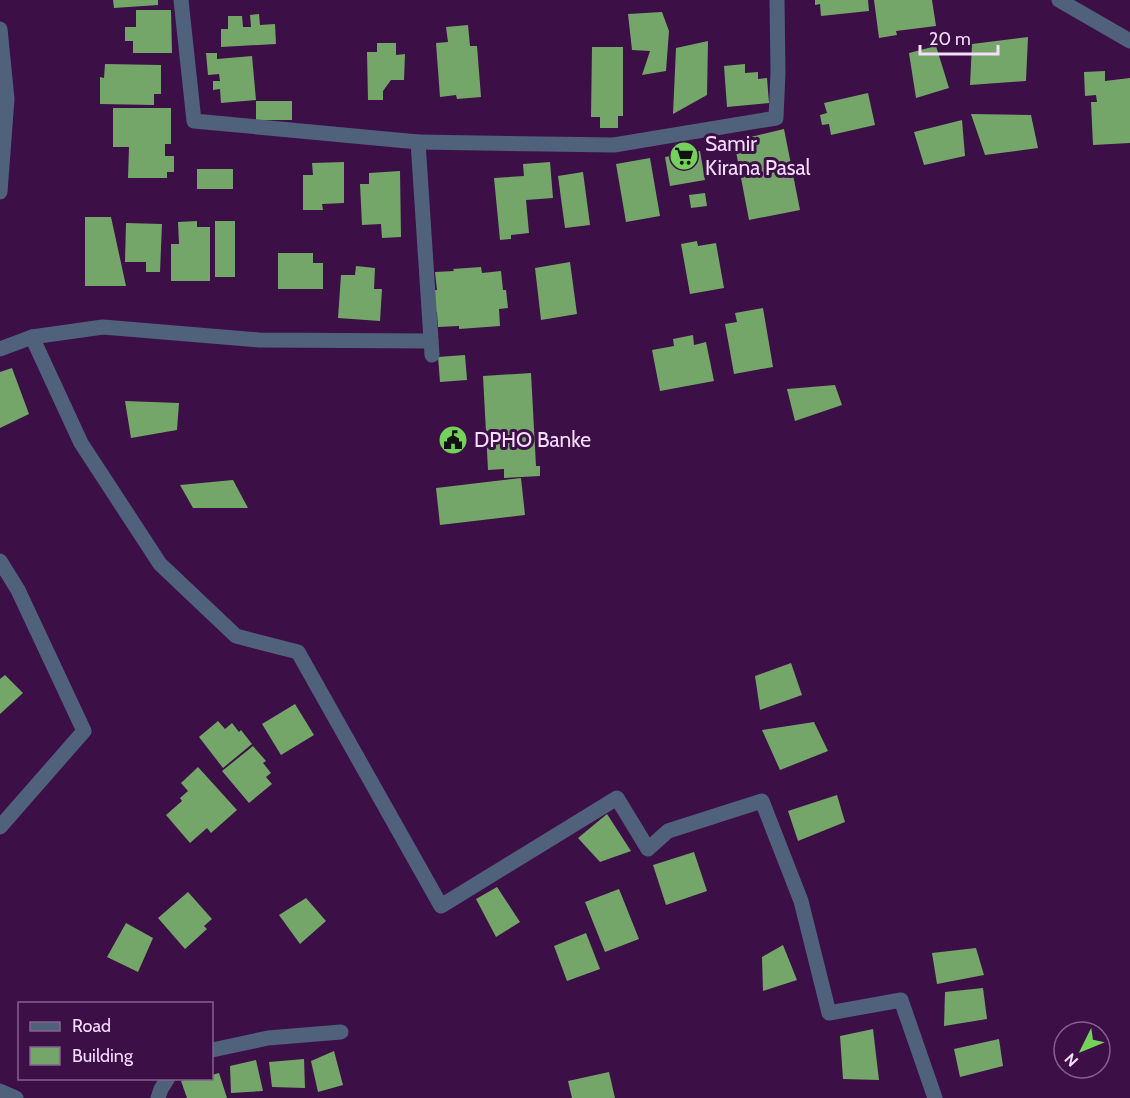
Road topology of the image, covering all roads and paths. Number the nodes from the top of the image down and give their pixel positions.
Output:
1 (181, 0) edge
2 (777, 0) edge
3 (1059, 0) edge
4 (0, 29) edge
5 (1130, 41) edge
6 (418, 142) junction
7 (0, 192) edge
8 (32, 337) junction
9 (0, 349) edge
10 (0, 561) edge
11 (0, 827) edge
12 (341, 1032) dead end
13 (213, 1050) edge
14 (167, 1080) edge
15 (0, 1091) edge
16 (16, 1098) edge
17 (158, 1098) edge
18 (935, 1098) edge

1 - 6 street
2 - 6 street
3 - 5 street
4 - 7 street
6 - 8 street
8 - 9 street
8 - 18 street
10 - 11 street
12 - 13 street
14 - 17 street
15 - 16 street

